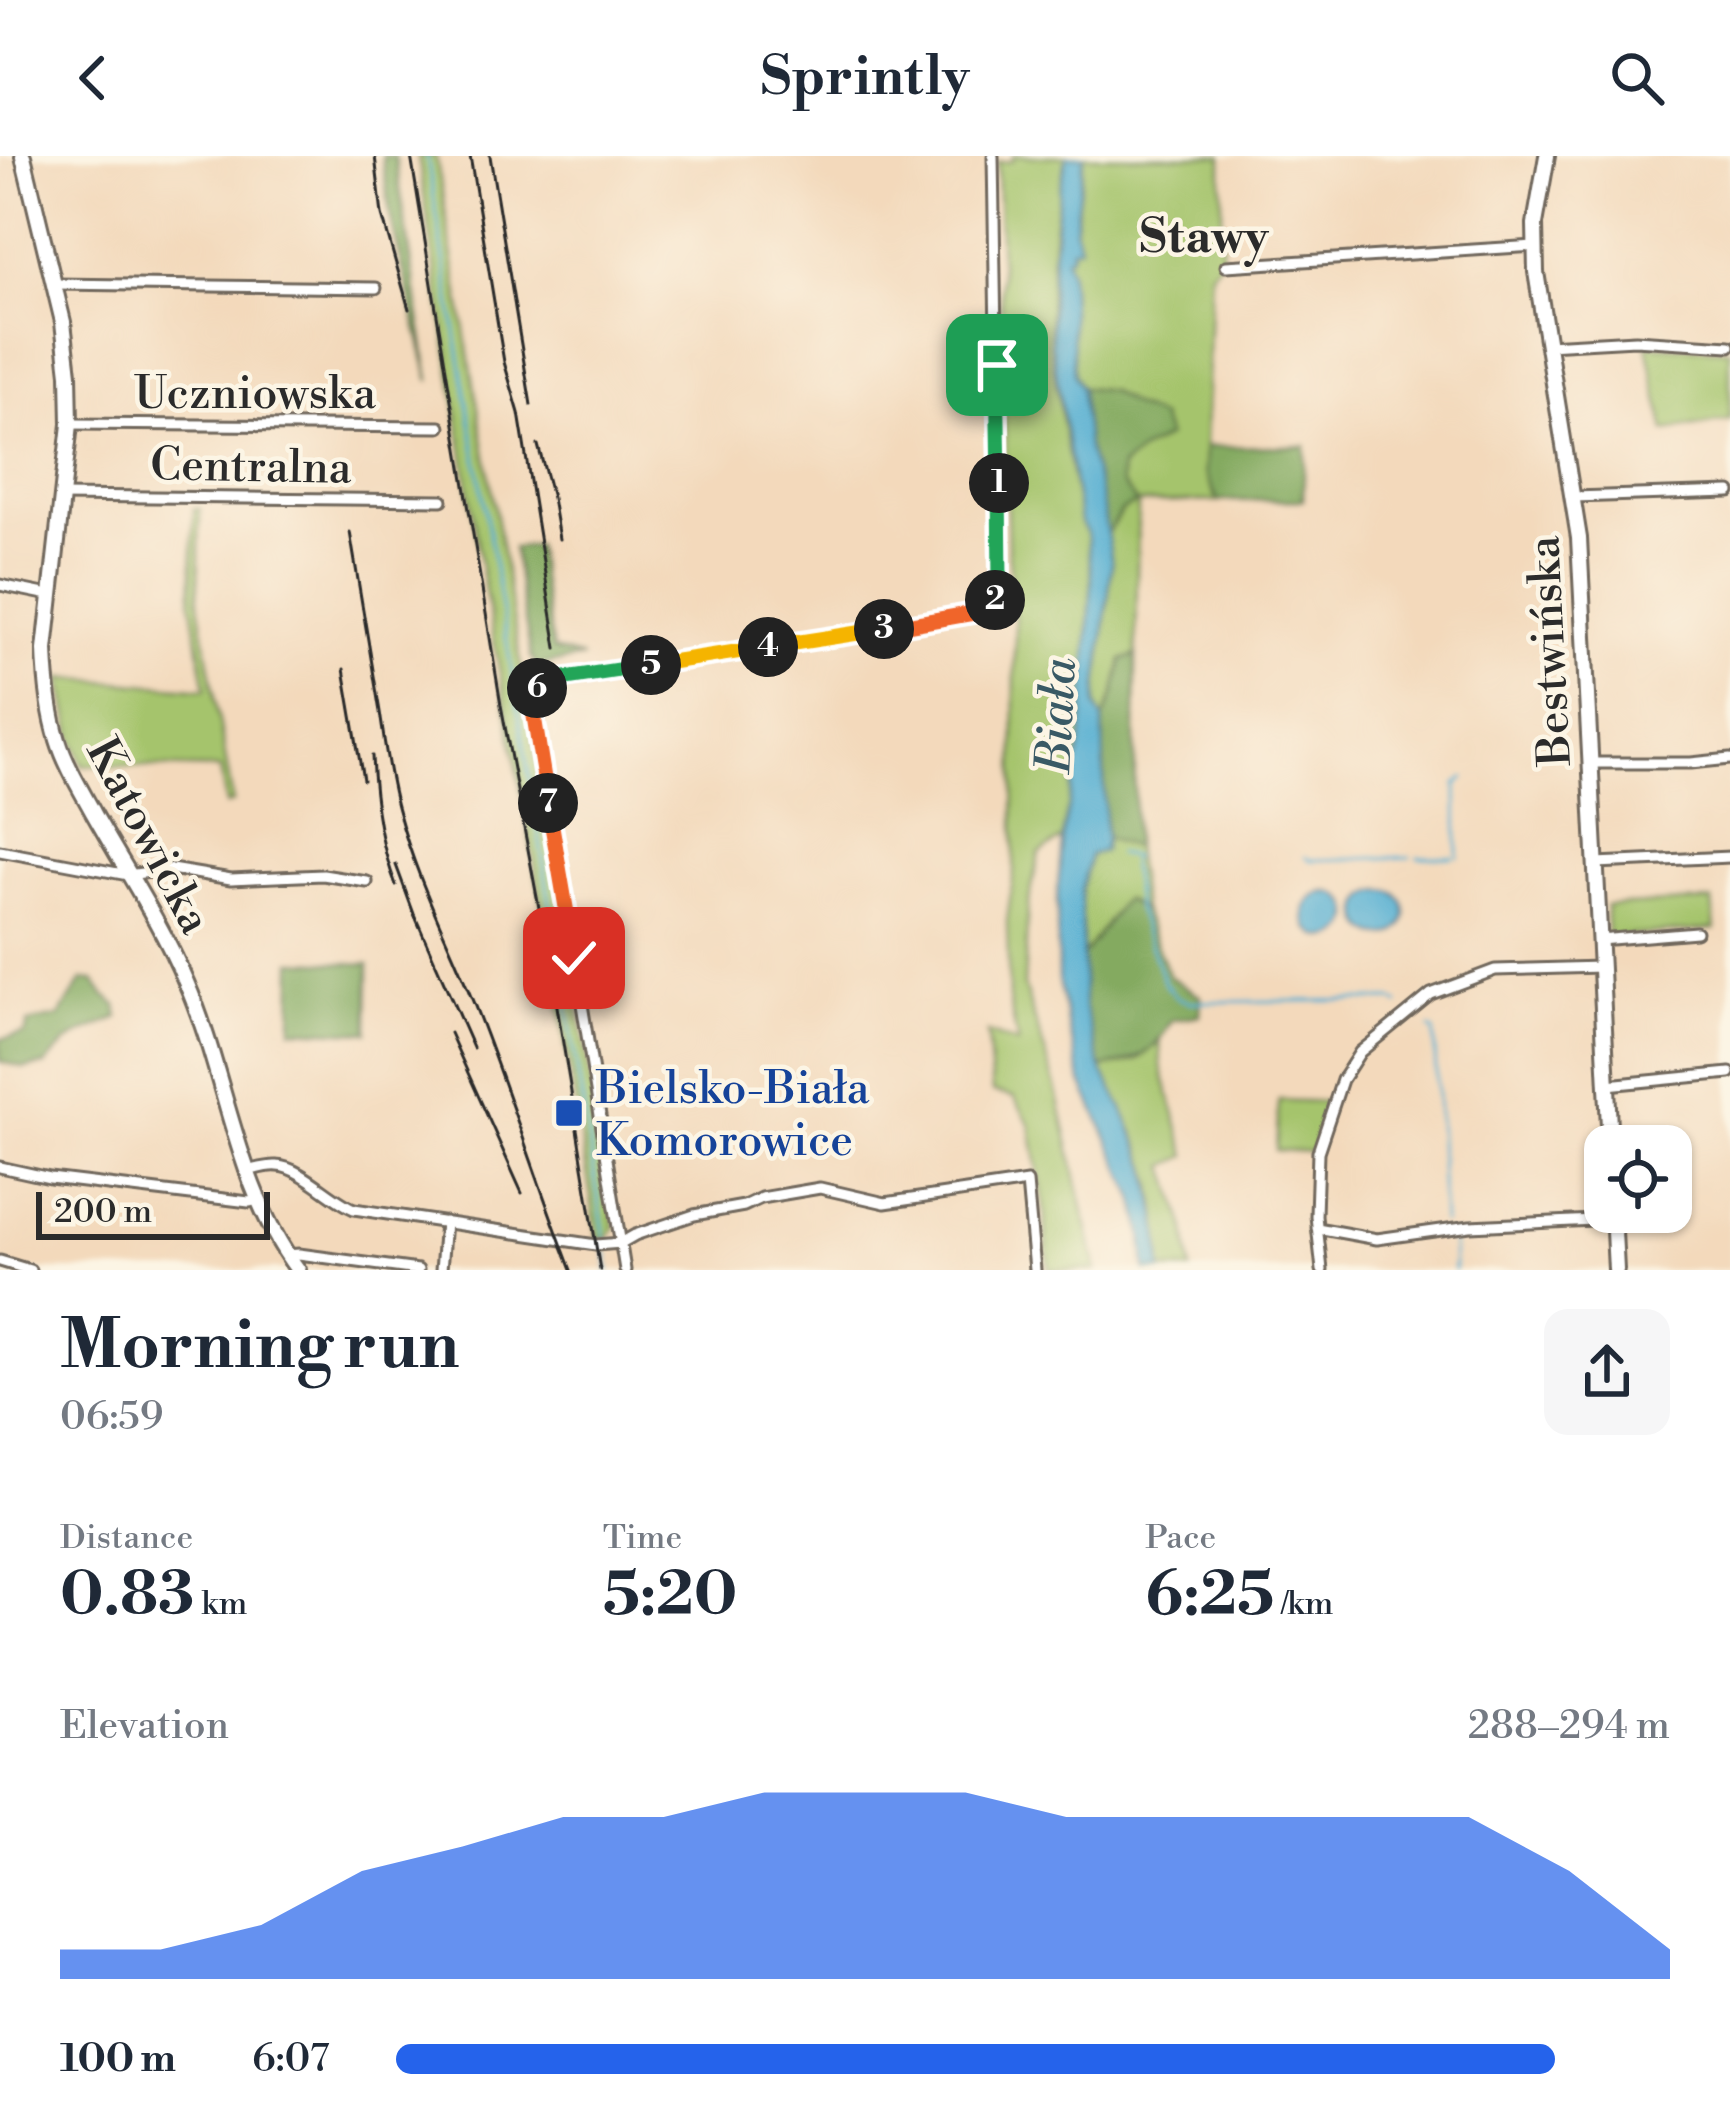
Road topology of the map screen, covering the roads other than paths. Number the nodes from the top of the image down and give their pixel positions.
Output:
1 (23, 156) edge
2 (992, 156) edge
3 (1547, 156) edge
4 (1535, 247) junction
5 (1226, 266) dead end
6 (54, 284) junction
7 (376, 288) dead end
8 (1547, 345) junction
9 (1730, 346) edge
10 (70, 424) junction
11 (440, 427) dead end
12 (1730, 492) edge
13 (60, 496) junction
14 (1574, 497) junction
15 (442, 500) dead end
16 (0, 585) edge
17 (49, 595) junction
18 (1730, 759) edge
19 (1591, 764) junction
20 (0, 851) edge
21 (1730, 857) edge
22 (1596, 863) junction
23 (128, 875) junction
24 (367, 882) dead end
25 (1696, 932) dead end
26 (1599, 940) junction
27 (1601, 967) junction
28 (1730, 1073) edge
29 (1607, 1084) junction
30 (1609, 1125) edge
31 (0, 1167) edge
32 (248, 1171) junction
33 (258, 1200) junction
34 (1584, 1218) edge
35 (445, 1222) junction
36 (1317, 1228) junction
37 (1615, 1233) edge
38 (621, 1243) junction
39 (286, 1255) junction
40 (0, 1261) edge
41 (30, 1270) edge
42 (298, 1270) edge
43 (418, 1270) edge
44 (441, 1270) edge
45 (625, 1270) edge
46 (1035, 1270) edge
47 (1322, 1270) edge
48 (1616, 1270) edge

1 - 6 street, Katowicka
2 - 38 street
3 - 4 street, Bestwińska
4 - 5 street
4 - 8 street, Bestwińska
6 - 7 street
6 - 10 street, Katowicka
8 - 9 street
8 - 14 street, Bestwińska
10 - 11 street, Uczniowska
10 - 13 street, Katowicka
12 - 14 street
13 - 15 street, Centralna
13 - 17 street, Katowicka
14 - 19 street, Bestwińska
16 - 17 street
17 - 23 street, Katowicka
18 - 19 street
19 - 22 street, Bestwińska
20 - 23 street
21 - 22 street
22 - 26 street, Bestwińska
23 - 24 street
23 - 32 street, Katowicka
25 - 26 street
26 - 27 street, Bestwińska
27 - 29 street, Bestwińska
27 - 36 street
28 - 29 street
29 - 30 street, Bestwińska
31 - 33 street
32 - 33 street, Katowicka
32 - 35 street
33 - 39 street, Katowicka
34 - 36 street
35 - 38 street
35 - 44 street
36 - 47 street
37 - 48 street
38 - 45 street
38 - 46 street
39 - 42 street, Katowicka
39 - 43 street
40 - 41 street

